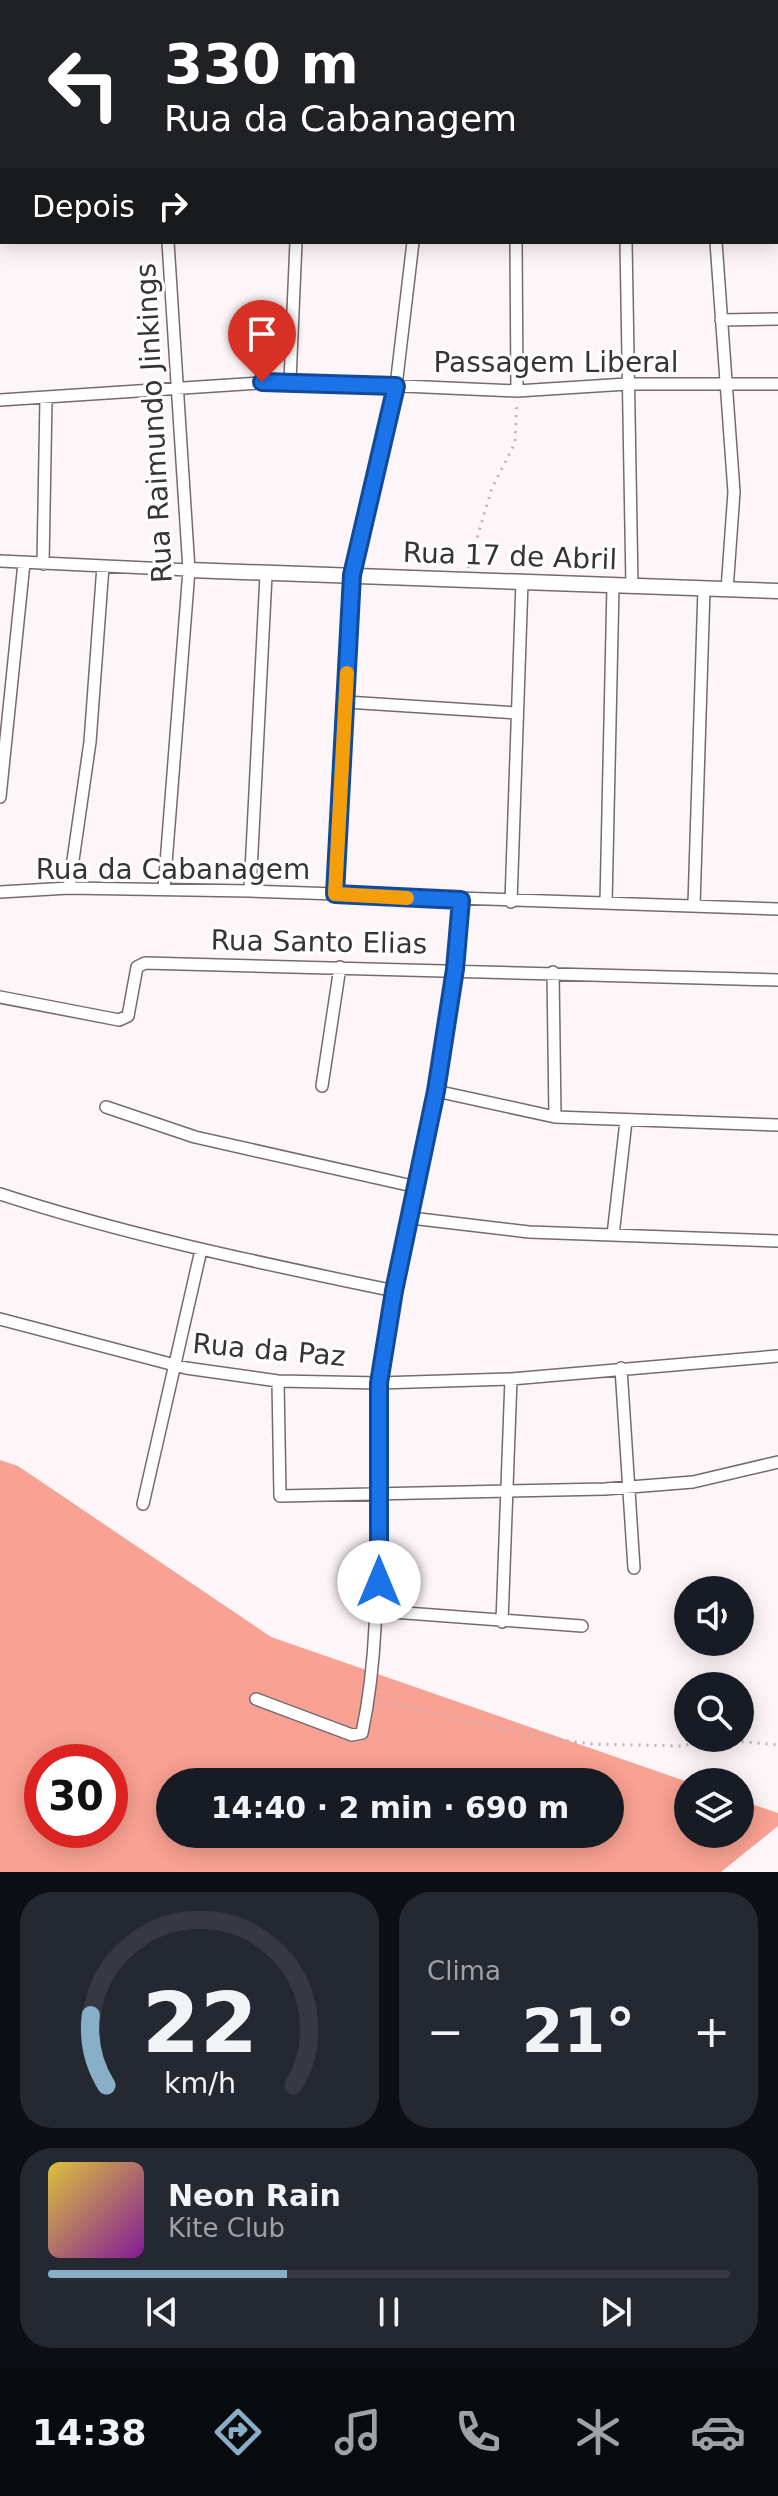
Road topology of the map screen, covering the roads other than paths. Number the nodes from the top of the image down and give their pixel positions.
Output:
1 (168, 244) edge
2 (296, 244) edge
3 (413, 244) edge
4 (516, 244) edge
5 (626, 244) edge
6 (716, 244) edge
7 (778, 319) edge
8 (721, 320) junction
9 (290, 381) junction
10 (627, 384) junction
11 (778, 384) edge
12 (728, 385) junction
13 (180, 386) junction
14 (396, 386) junction
15 (517, 391) junction
16 (46, 398) junction
17 (0, 400) edge
18 (0, 561) edge
19 (24, 563) junction
20 (43, 564) junction
21 (103, 566) junction
22 (189, 570) junction
23 (266, 575) junction
24 (352, 575) junction
25 (522, 582) junction
26 (613, 586) junction
27 (632, 587) junction
28 (704, 589) junction
29 (727, 590) junction
30 (778, 591) edge
31 (346, 702) junction
32 (517, 713) junction
33 (0, 797) edge
34 (69, 888) junction
35 (164, 889) junction
36 (250, 891) junction
37 (0, 892) edge
38 (335, 894) junction
39 (461, 900) junction
40 (511, 902) junction
41 (606, 903) junction
42 (694, 905) junction
43 (778, 909) edge
44 (340, 967) junction
45 (455, 969) junction
46 (553, 972) junction
47 (778, 980) edge
48 (0, 997) edge
49 (322, 1086) dead end
50 (436, 1091) junction
51 (106, 1107) dead end
52 (555, 1117) junction
53 (626, 1121) junction
54 (778, 1125) edge
55 (417, 1187) junction
56 (0, 1194) edge
57 (411, 1218) junction
58 (613, 1235) junction
59 (778, 1241) edge
60 (201, 1250) junction
61 (394, 1291) junction
62 (0, 1319) edge
63 (778, 1356) edge
64 (174, 1365) junction
65 (621, 1368) junction
66 (511, 1379) junction
67 (278, 1381) junction
68 (379, 1383) junction
69 (778, 1462) edge
70 (627, 1487) junction
71 (507, 1493) junction
72 (379, 1495) junction
73 (143, 1504) dead end
74 (634, 1568) dead end
75 (379, 1611) junction
76 (502, 1622) junction
77 (582, 1626) dead end
78 (256, 1699) dead end

1 - 13 street, Rua Raimundo Jinkings
2 - 9 street
3 - 14 street
4 - 15 street
5 - 10 street
6 - 8 street
7 - 8 street
8 - 12 street
9 - 13 street, Passagem Liberal
9 - 14 street, Passagem Liberal
10 - 12 street, Passagem Liberal
10 - 15 street, Passagem Liberal
10 - 27 street
11 - 12 street, Passagem Liberal
12 - 29 street
13 - 16 street, Passagem Liberal
13 - 22 street, Rua Raimundo Jinkings
14 - 15 street, Passagem Liberal
14 - 24 street
16 - 17 street, Passagem Liberal
16 - 20 street
18 - 19 street, Rua 17 de Abril
19 - 20 street, Rua 17 de Abril
19 - 33 street
20 - 21 street, Rua 17 de Abril
21 - 22 street, Rua 17 de Abril
21 - 34 street
22 - 23 street, Rua 17 de Abril
22 - 35 street, Rua Raimundo Jinkings
23 - 24 street, Rua 17 de Abril
23 - 36 street
24 - 25 street, Rua 17 de Abril
24 - 31 street
25 - 26 street, Rua 17 de Abril
25 - 32 street
26 - 27 street, Rua 17 de Abril
26 - 41 street
27 - 28 street, Rua 17 de Abril
28 - 29 street, Rua 17 de Abril
28 - 42 street
29 - 30 street, Rua 17 de Abril
31 - 32 street
31 - 38 street
32 - 40 street
34 - 35 street, Rua da Cabanagem
34 - 37 street, Rua da Cabanagem
35 - 36 street, Rua da Cabanagem
36 - 38 street, Rua da Cabanagem
38 - 39 street, Rua da Cabanagem
39 - 40 street, Rua da Cabanagem
39 - 45 street
40 - 41 street, Rua da Cabanagem
41 - 42 street, Rua da Cabanagem
42 - 43 street, Rua da Cabanagem
44 - 45 street, Rua Santo Elias
44 - 48 street, Rua Santo Elias
44 - 49 street
45 - 46 street, Rua Santo Elias
45 - 50 street
46 - 47 street, Rua Santo Elias
46 - 52 street
50 - 52 street
50 - 55 street
51 - 55 street
52 - 53 street
53 - 54 street
53 - 58 street
55 - 57 street
56 - 60 street
57 - 58 street
57 - 61 street
58 - 59 street
60 - 61 street
60 - 64 street
61 - 68 street
62 - 64 street, Rua da Paz
63 - 65 street, Rua da Paz
64 - 67 street, Rua da Paz
64 - 73 street
65 - 66 street, Rua da Paz
65 - 70 street
66 - 68 street, Rua da Paz
66 - 71 street
67 - 68 street, Rua da Paz
67 - 72 street
68 - 72 street
69 - 70 street
70 - 71 street
70 - 74 street
71 - 72 street
71 - 76 street
72 - 75 street
75 - 76 street
75 - 78 street
76 - 77 street

